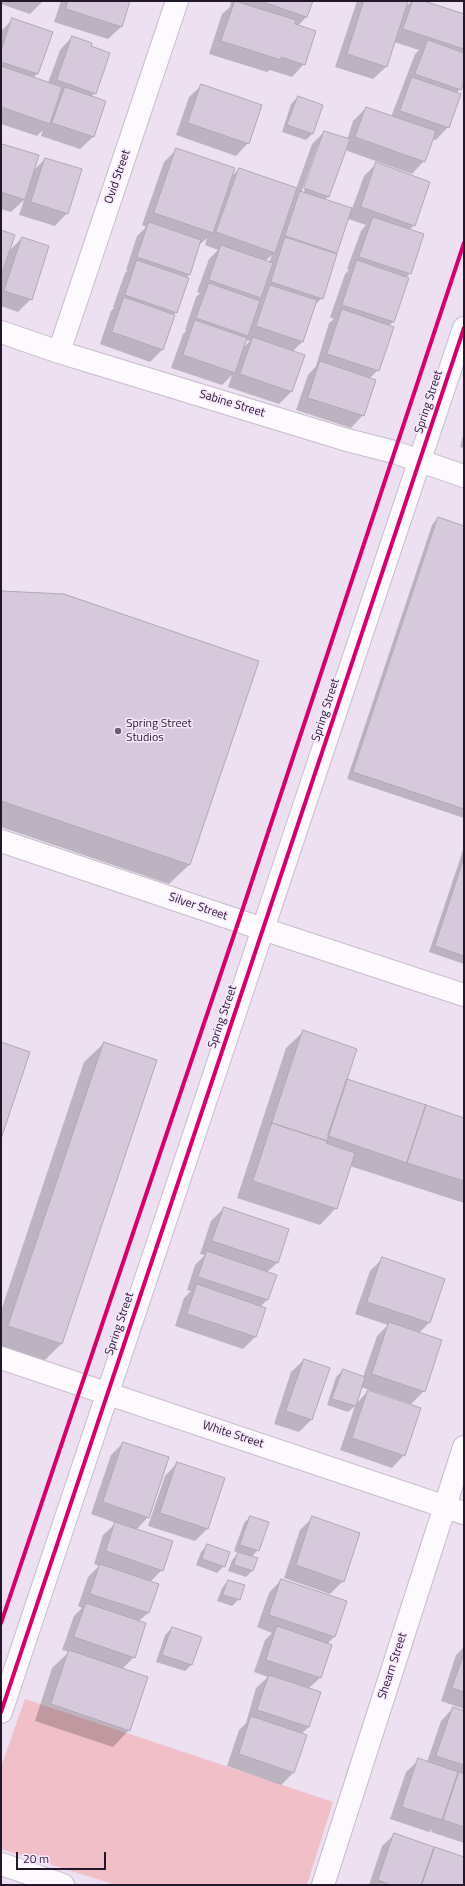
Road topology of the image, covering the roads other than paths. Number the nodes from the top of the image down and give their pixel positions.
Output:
1 (177, 1) edge
2 (464, 328) edge
3 (1, 332) edge
4 (59, 352) junction
5 (420, 461) junction
6 (464, 476) edge
7 (1, 841) edge
8 (263, 928) junction
9 (464, 995) edge
10 (1, 1358) edge
11 (107, 1394) junction
12 (464, 1447) edge
13 (454, 1509) edge
14 (1, 1712) edge
15 (1, 1864) edge
16 (62, 1885) edge
17 (323, 1885) edge

1 - 4 street, Ovid Street
2 - 5 street, Spring Street
3 - 4 street, Sabine Street
4 - 5 street, Sabine Street
5 - 6 street, Sabine Street
5 - 8 street, Spring Street
7 - 8 street, Silver Street
8 - 9 street, Silver Street
8 - 11 street, Spring Street
10 - 11 street, White Street
11 - 13 street, White Street
11 - 14 street, Spring Street
12 - 13 street, Shearn Street
13 - 17 street, Shearn Street
15 - 16 street

